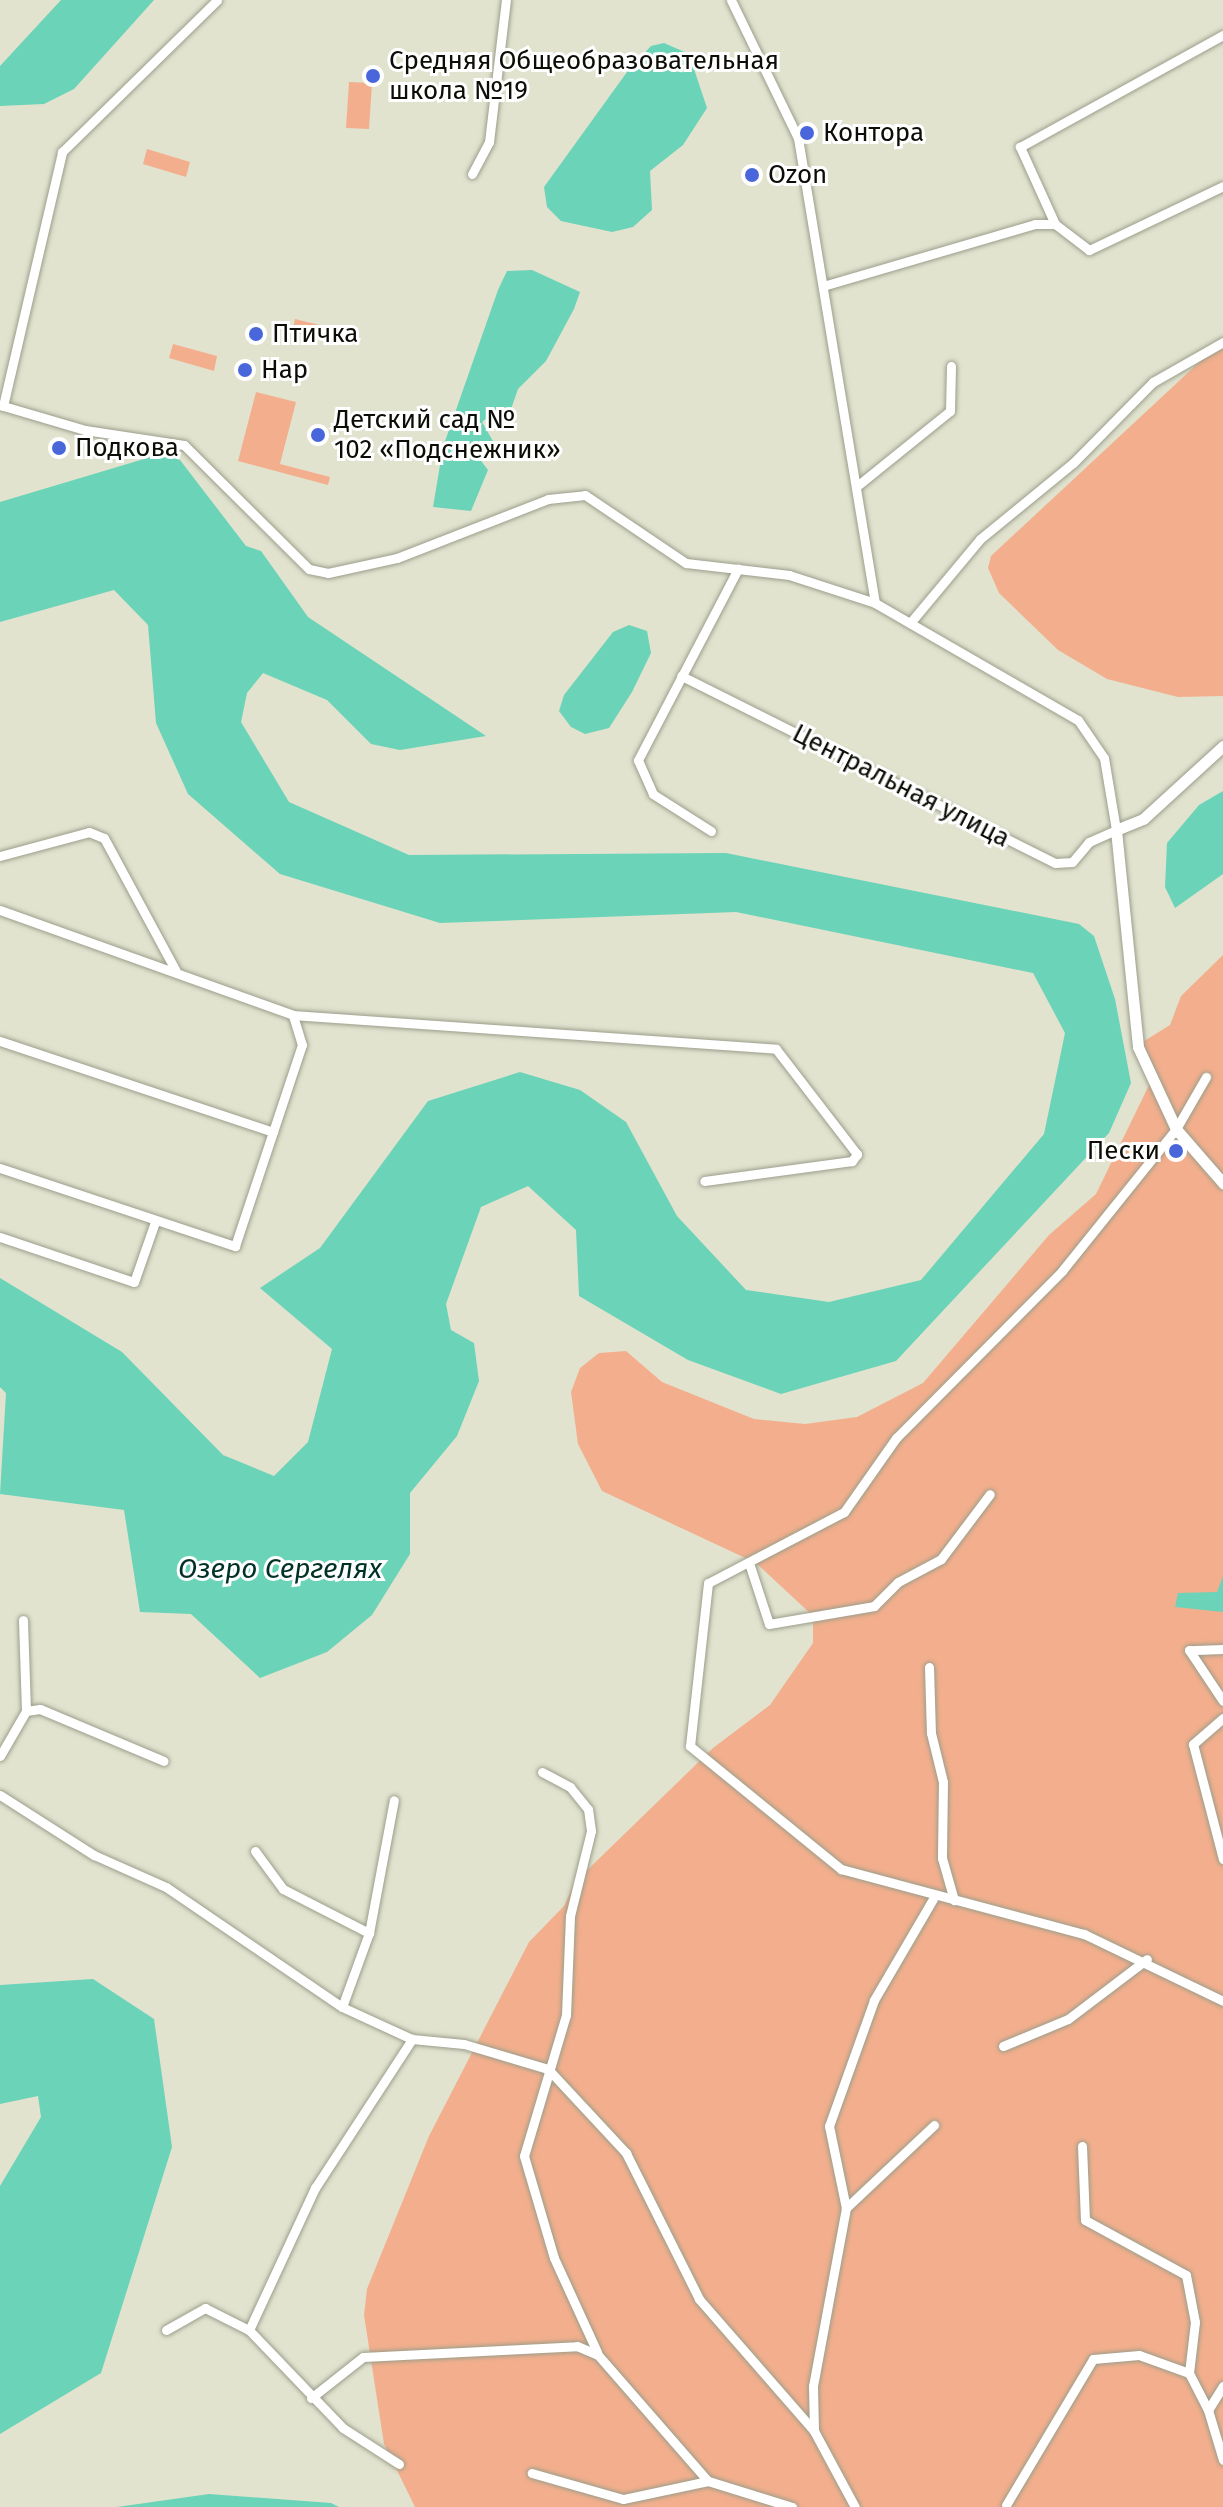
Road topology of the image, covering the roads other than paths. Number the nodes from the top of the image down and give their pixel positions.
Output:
1 (217, 0) edge
2 (506, 0) edge
3 (731, 0) edge
4 (1223, 35) edge
5 (472, 174) dead end
6 (1223, 186) edge
7 (1055, 224) junction
8 (823, 286) junction
9 (1223, 342) edge
10 (951, 366) dead end
11 (1, 406) edge
12 (857, 486) junction
13 (738, 569) junction
14 (875, 603) junction
15 (910, 623) junction
16 (681, 676) junction
17 (1223, 746) edge
18 (1116, 830) junction
19 (711, 831) dead end
20 (0, 856) edge
21 (0, 910) edge
22 (176, 971) junction
23 (293, 1015) junction
24 (0, 1041) edge
25 (1206, 1077) dead end
26 (1176, 1129) junction
27 (273, 1132) junction
28 (0, 1168) edge
29 (704, 1181) dead end
30 (1223, 1183) edge
31 (155, 1222) junction
32 (0, 1237) edge
33 (990, 1494) dead end
34 (750, 1566) junction
35 (23, 1620) dead end
36 (1223, 1649) edge
37 (929, 1667) dead end
38 (1223, 1701) edge
39 (26, 1711) junction
40 (1223, 1718) edge
41 (0, 1756) edge
42 (164, 1761) dead end
43 (542, 1772) dead end
44 (0, 1795) edge
45 (394, 1800) dead end
46 (255, 1851) dead end
47 (1223, 1859) edge
48 (933, 1899) junction
49 (954, 1900) junction
50 (369, 1933) junction
51 (1147, 1959) junction
52 (1223, 2001) edge
53 (342, 2007) junction
54 (412, 2039) junction
55 (1003, 2046) dead end
56 (548, 2069) junction
57 (934, 2125) dead end
58 (1082, 2146) dead end
59 (846, 2208) junction
60 (166, 2330) dead end
61 (249, 2330) junction
62 (598, 2355) junction
63 (1189, 2373) junction
64 (1223, 2386) edge
65 (311, 2398) junction
66 (1208, 2410) junction
67 (814, 2431) junction
68 (1223, 2460) edge
69 (399, 2464) dead end
70 (532, 2473) dead end
71 (708, 2481) junction
72 (1006, 2505) edge
73 (792, 2507) edge
74 (855, 2507) edge

1 - 11 street
2 - 5 street
3 - 8 street
4 - 7 street
6 - 7 street
7 - 8 street
8 - 12 street
9 - 15 street
10 - 12 street
11 - 13 street
12 - 14 street
13 - 14 street
13 - 16 street
14 - 15 street
15 - 18 street
16 - 18 street, Центральная улица
16 - 19 street
17 - 18 main road
18 - 26 main road
20 - 22 street
21 - 22 street
22 - 23 street
23 - 27 street
23 - 29 street
24 - 27 street
25 - 26 street
26 - 30 main road
26 - 34 street
27 - 31 street
28 - 31 street
31 - 32 street
33 - 34 street
34 - 48 street
35 - 39 street
36 - 38 street
37 - 49 street
39 - 41 street
39 - 42 street
40 - 47 street
43 - 56 street
44 - 53 street
45 - 50 street
46 - 50 street
48 - 49 street
48 - 59 street
49 - 51 street
50 - 53 street
51 - 52 street
51 - 55 street
53 - 54 street
54 - 56 street
54 - 61 street
56 - 62 street
56 - 67 street
57 - 59 street
58 - 63 street
59 - 67 street
60 - 61 street
61 - 65 street
62 - 65 street
62 - 71 street
63 - 66 street
63 - 72 street
64 - 66 street
65 - 69 street
66 - 68 street
67 - 74 street
70 - 71 street
71 - 73 street

